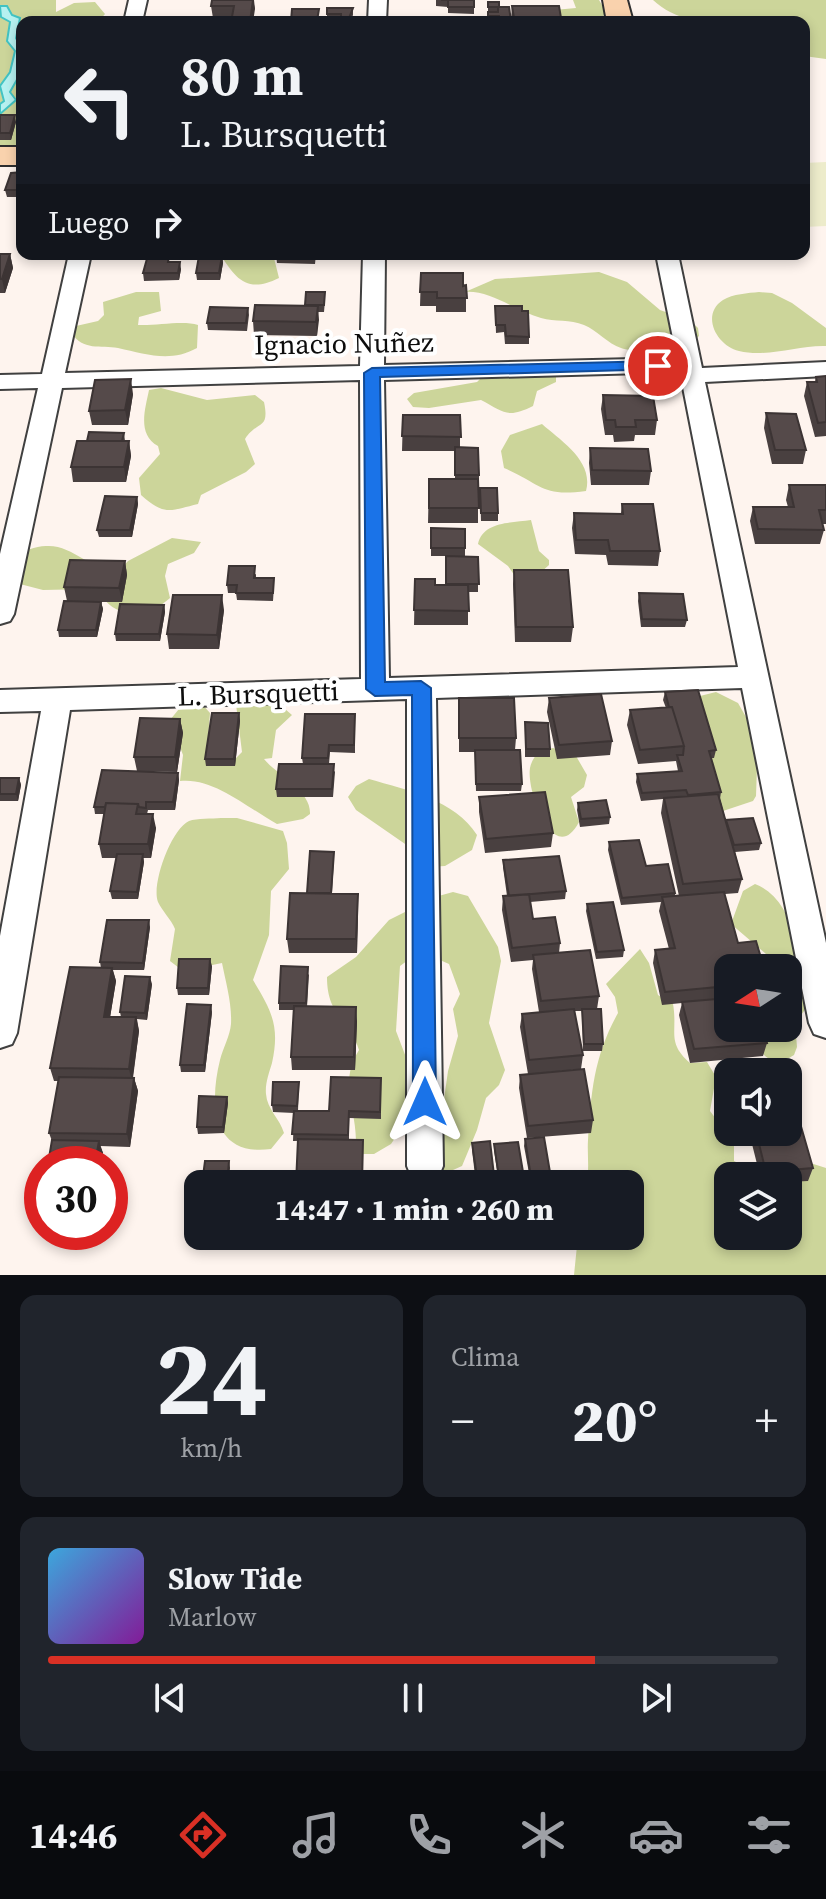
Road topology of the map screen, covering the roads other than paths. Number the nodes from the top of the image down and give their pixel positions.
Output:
1 (79, 260) edge
2 (374, 260) edge
3 (668, 260) edge
4 (826, 369) edge
5 (691, 370) junction
6 (372, 373) junction
7 (52, 380) junction
8 (0, 382) edge
9 (0, 614) edge
10 (756, 677) junction
11 (421, 688) junction
12 (375, 689) junction
13 (57, 700) junction
14 (0, 701) edge
15 (826, 1023) edge
16 (0, 1033) edge
17 (425, 1166) dead end

1 - 7 street
2 - 6 street
3 - 5 street
4 - 5 street, Ignacio Nuñez
5 - 6 street, Ignacio Nuñez
5 - 10 street
6 - 7 street, Ignacio Nuñez
6 - 12 street
7 - 8 street, Ignacio Nuñez
7 - 9 street
10 - 11 street, L. Bursquetti
10 - 15 street
11 - 12 street, L. Bursquetti
11 - 17 street
12 - 13 street, L. Bursquetti
13 - 14 street, L. Bursquetti
13 - 16 street

